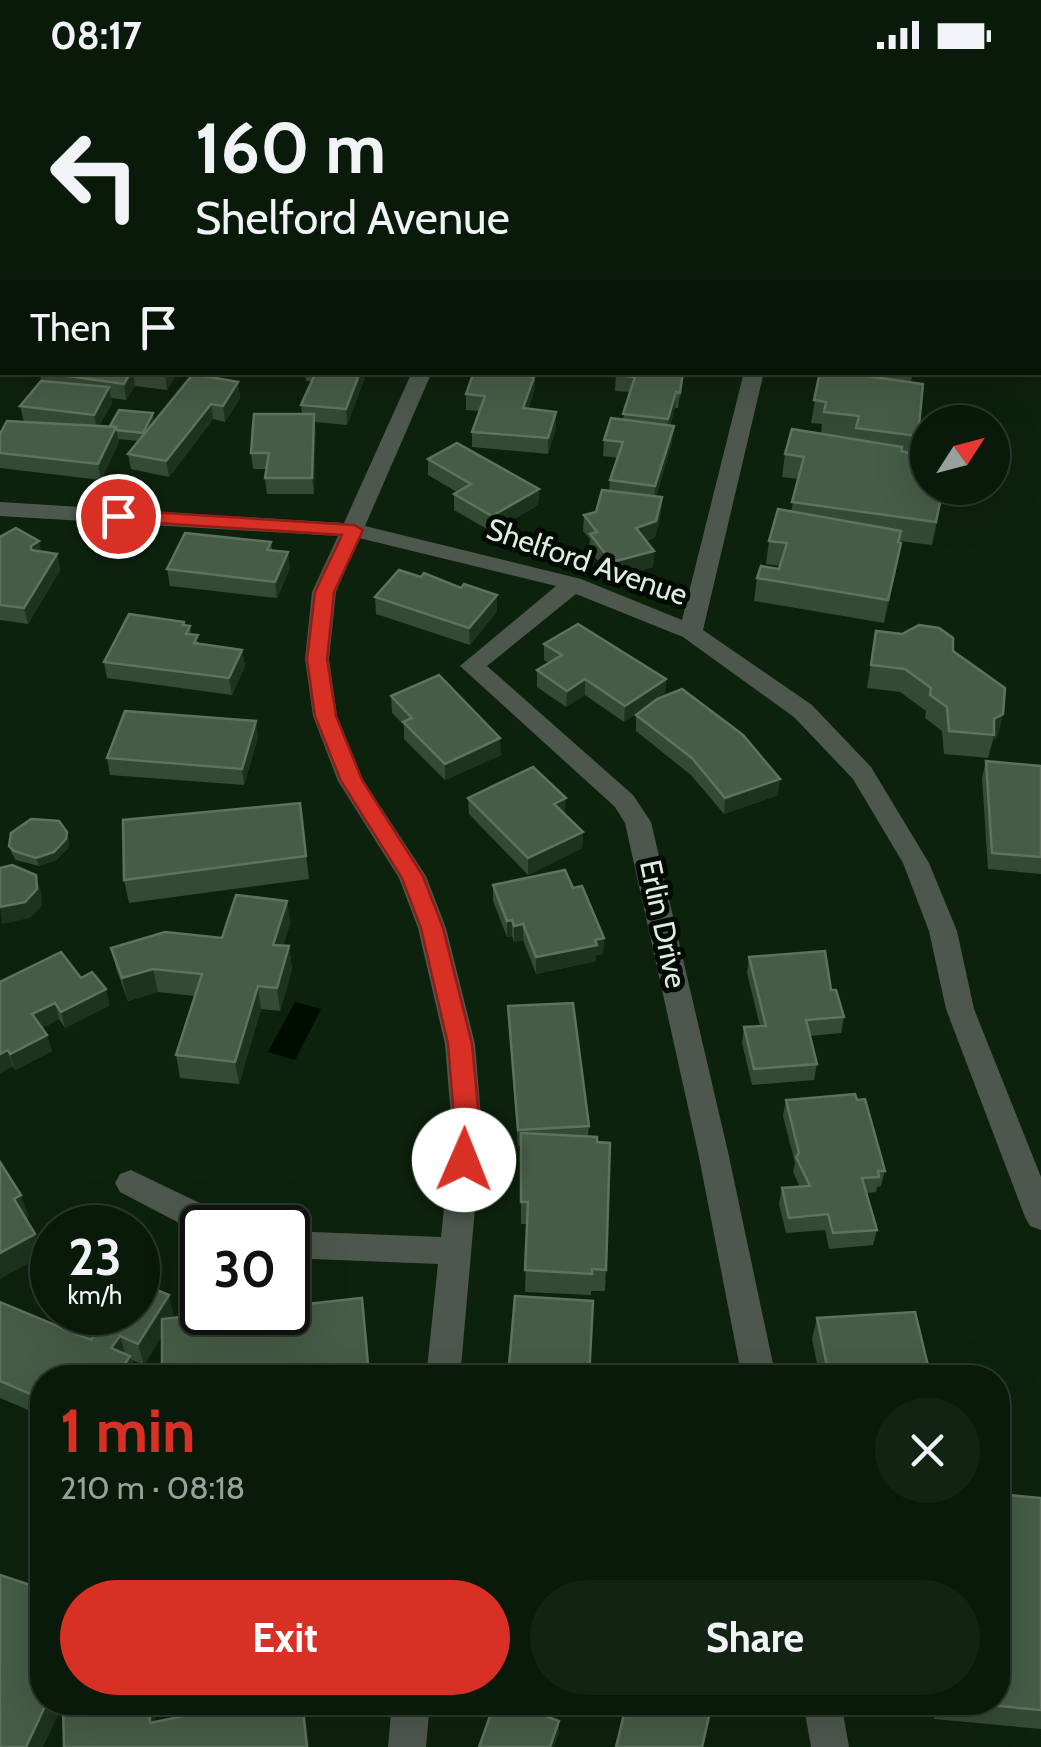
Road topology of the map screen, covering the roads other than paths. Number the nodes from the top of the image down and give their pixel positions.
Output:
1 (421, 375) edge
2 (753, 375) edge
3 (0, 508) edge
4 (354, 530) junction
5 (573, 584) junction
6 (691, 632) junction
7 (131, 1183) dead end
8 (180, 1210) edge
9 (1041, 1217) edge
10 (310, 1246) edge
11 (456, 1251) junction
12 (445, 1365) edge
13 (756, 1365) edge
14 (410, 1715) edge
15 (824, 1715) edge
16 (407, 1747) edge
17 (830, 1747) edge

1 - 4 street
2 - 6 street
3 - 4 street, Shelford Avenue
4 - 5 street, Shelford Avenue
4 - 11 street
5 - 6 street, Shelford Avenue
5 - 13 street, Erlin Drive
6 - 9 street, Shelford Avenue
7 - 8 street
10 - 11 street
11 - 12 street
14 - 16 street
15 - 17 street

